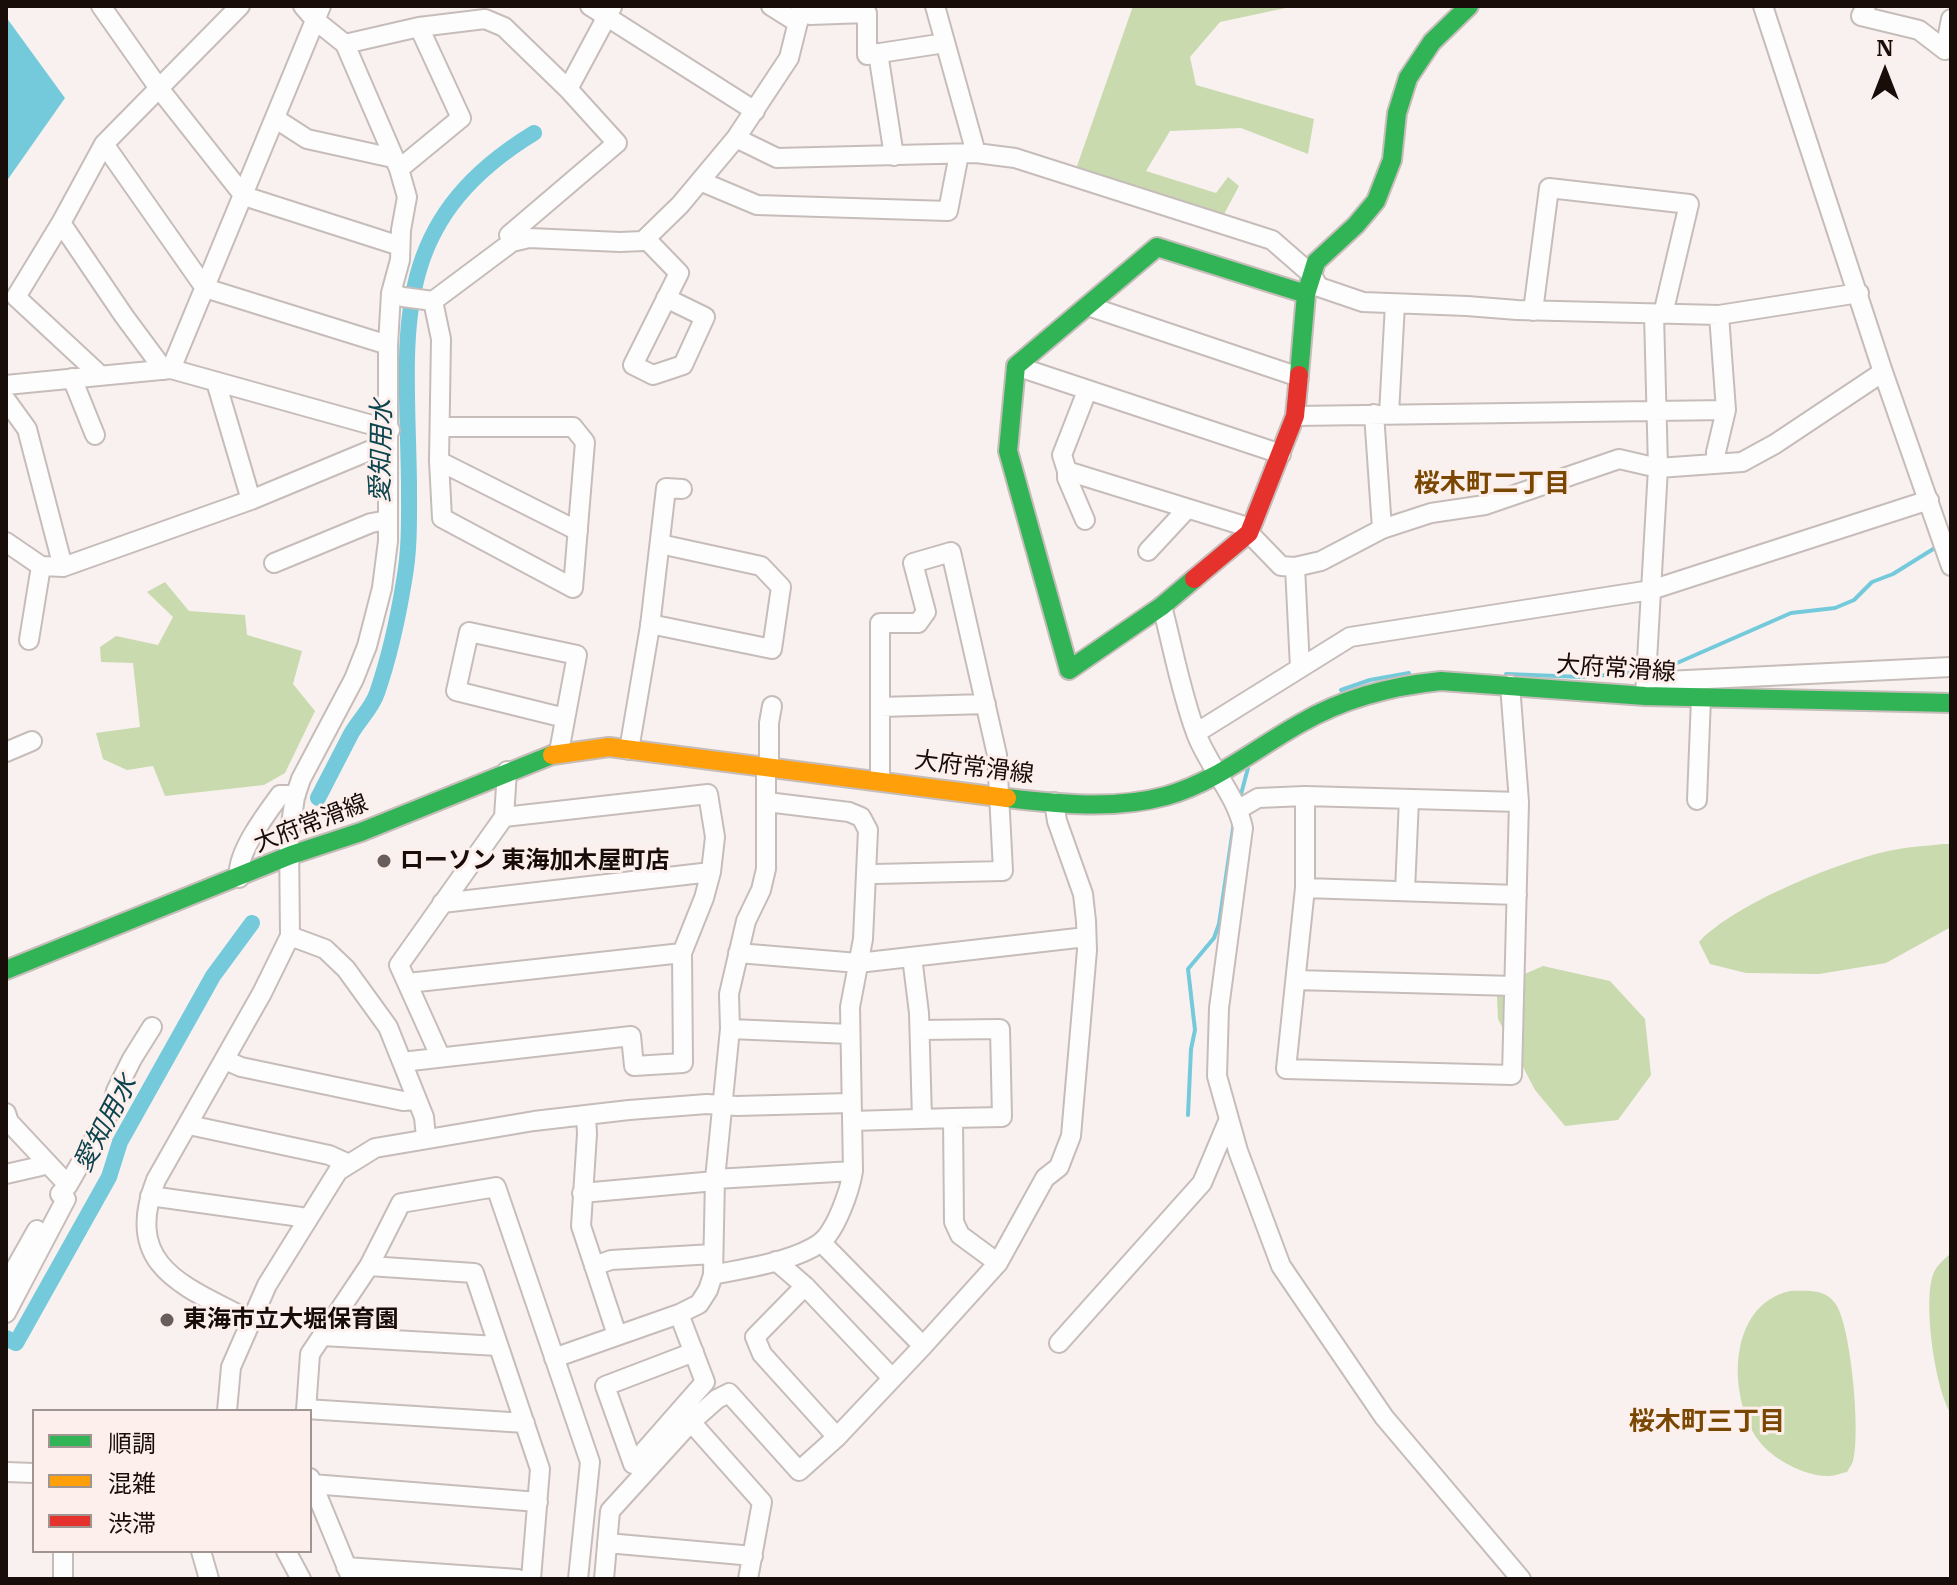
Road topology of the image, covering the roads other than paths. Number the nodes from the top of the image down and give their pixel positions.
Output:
1 (101, 6) edge
2 (240, 6) edge
3 (771, 6) edge
4 (935, 6) edge
5 (1469, 6) edge
6 (1763, 6) edge
7 (1866, 6) edge
8 (602, 9) edge
9 (313, 11) edge
10 (800, 14) edge
11 (1951, 19) edge
12 (419, 27) junction
13 (945, 43) junction
14 (345, 44) junction
15 (878, 53) junction
16 (158, 87) junction
17 (568, 89) junction
18 (755, 111) junction
19 (276, 119) junction
20 (736, 138) junction
21 (104, 144) junction
22 (968, 153) junction
23 (894, 156) junction
24 (396, 164) junction
25 (700, 181) junction
26 (244, 196) junction
27 (61, 223) junction
28 (646, 239) junction
29 (512, 242) junction
30 (400, 246) junction
31 (1311, 274) junction
32 (205, 288) junction
33 (11, 292) edge
34 (1859, 293) junction
35 (1306, 294) junction
36 (397, 295) junction
37 (666, 298) junction
38 (429, 300) junction
39 (1395, 304) junction
40 (1088, 306) junction
41 (1533, 311) junction
42 (1658, 314) junction
43 (1719, 315) junction
44 (388, 345) junction
45 (1016, 366) junction
46 (167, 369) junction
47 (1883, 372) junction
48 (100, 375) junction
49 (1299, 377) junction
50 (72, 378) junction
51 (216, 382) junction
52 (6, 385) edge
53 (1087, 391) junction
54 (6, 400) edge
55 (1657, 409) junction
56 (1726, 410) junction
57 (1382, 414) junction
58 (1295, 416) junction
59 (441, 427) junction
60 (95, 435) dead end
61 (389, 437) junction
62 (1281, 454) junction
63 (439, 461) junction
64 (1716, 464) junction
65 (1658, 468) junction
66 (1067, 471) junction
67 (682, 489) dead end
68 (251, 500) junction
69 (1929, 500) junction
70 (1187, 509) junction
71 (388, 520) junction
72 (1085, 520) dead end
73 (1382, 529) junction
74 (578, 531) junction
75 (1250, 531) junction
76 (6, 542) edge
77 (660, 544) junction
78 (1148, 551) dead end
79 (274, 563) dead end
80 (41, 566) junction
81 (1951, 566) edge
82 (63, 567) junction
83 (1295, 567) junction
84 (1651, 590) junction
85 (1162, 606) junction
86 (650, 624) junction
87 (29, 640) dead end
88 (1951, 667) edge
89 (1300, 668) junction
90 (1510, 685) junction
91 (1645, 689) junction
92 (1701, 698) junction
93 (1951, 703) edge
94 (986, 704) junction
95 (772, 706) dead end
96 (880, 707) junction
97 (565, 718) junction
98 (1196, 733) junction
99 (32, 741) dead end
100 (629, 750) junction
101 (6, 752) edge
102 (559, 752) junction
103 (768, 766) junction
104 (507, 771) junction
105 (1216, 775) junction
106 (880, 781) junction
107 (296, 795) junction
108 (1305, 796) junction
109 (998, 797) junction
110 (1409, 799) junction
111 (1697, 800) dead end
112 (767, 802) junction
113 (1054, 802) junction
114 (1519, 802) junction
115 (1239, 809) junction
116 (504, 817) junction
117 (291, 855) junction
118 (711, 872) junction
119 (875, 874) dead end
120 (239, 878) junction
121 (1305, 888) junction
122 (1405, 891) junction
123 (1517, 895) junction
124 (442, 903) junction
125 (290, 936) junction
126 (1086, 937) junction
127 (682, 953) junction
128 (738, 953) junction
129 (912, 957) junction
130 (858, 963) junction
131 (6, 970) edge
132 (1296, 980) junction
133 (408, 983) junction
134 (1514, 986) junction
135 (152, 1027) dead end
136 (730, 1029) junction
137 (920, 1030) junction
138 (850, 1034) junction
139 (440, 1056) junction
140 (225, 1060) junction
141 (402, 1062) junction
142 (417, 1100) junction
143 (721, 1104) junction
144 (851, 1112) junction
145 (6, 1113) edge
146 (586, 1115) junction
147 (953, 1118) junction
148 (922, 1119) junction
149 (1229, 1119) junction
150 (189, 1125) junction
151 (426, 1137) junction
152 (46, 1162) junction
153 (349, 1164) junction
154 (853, 1171) junction
155 (6, 1174) edge
156 (715, 1180) junction
157 (64, 1190) junction
158 (582, 1193) junction
159 (150, 1196) junction
160 (307, 1221) junction
161 (821, 1242) junction
162 (713, 1254) junction
163 (776, 1261) junction
164 (998, 1263) junction
165 (369, 1266) junction
166 (594, 1266) junction
167 (713, 1275) junction
168 (6, 1285) edge
169 (805, 1286) junction
170 (6, 1313) edge
171 (679, 1314) junction
172 (251, 1321) junction
173 (617, 1335) junction
174 (323, 1336) junction
175 (1059, 1343) dead end
176 (498, 1346) junction
177 (923, 1346) junction
178 (694, 1352) junction
179 (554, 1358) junction
180 (892, 1378) junction
181 (227, 1409) edge
182 (306, 1409) edge
183 (312, 1410) edge
184 (691, 1422) junction
185 (525, 1423) junction
186 (837, 1437) junction
187 (6, 1472) edge
188 (32, 1473) edge
189 (312, 1481) edge
190 (312, 1483) edge
191 (538, 1502) junction
192 (607, 1543) junction
193 (63, 1553) edge
194 (202, 1553) edge
195 (287, 1553) edge
196 (753, 1556) junction
197 (348, 1573) edge
198 (63, 1579) edge
199 (209, 1579) edge
200 (301, 1579) edge
201 (518, 1579) edge
202 (531, 1579) edge
203 (578, 1579) edge
204 (604, 1579) edge
205 (748, 1579) edge
206 (1521, 1579) edge

1 - 16 street
2 - 16 street
3 - 10 street
4 - 13 street
5 - 31 main road
6 - 34 street
7 - 11 street
8 - 17 street
8 - 18 street
9 - 14 street
9 - 19 street
10 - 15 street
10 - 18 street
12 - 14 street
12 - 17 street
12 - 24 street
13 - 15 street
13 - 22 street
14 - 24 street
15 - 23 street
16 - 21 street
16 - 26 street
17 - 29 street
18 - 20 street
19 - 24 street
19 - 26 street
20 - 23 street
20 - 25 street
21 - 27 street
21 - 32 street
22 - 23 street
22 - 25 street
22 - 31 street
24 - 30 street
25 - 28 street
26 - 30 street
26 - 32 street
27 - 33 street
27 - 46 street
28 - 29 street
28 - 37 street
29 - 38 street
30 - 36 street
31 - 35 main road
31 - 39 street
32 - 44 street
32 - 46 street
33 - 48 street
34 - 43 street
34 - 47 street
35 - 40 main road
35 - 49 main road
36 - 38 street
36 - 44 street
37 - 37 street
38 - 59 street
39 - 41 street
39 - 57 street
40 - 45 main road
40 - 49 street
41 - 42 street
41 - 42 street
42 - 43 street
42 - 55 street
43 - 56 street
44 - 61 street
45 - 53 street
45 - 85 main road
46 - 48 street
46 - 51 street
47 - 64 street
47 - 69 street
48 - 50 street
49 - 58 main road
50 - 52 street
50 - 60 street
51 - 61 street
51 - 68 street
53 - 62 street
53 - 66 street
54 - 82 street
55 - 56 street
55 - 57 street
55 - 65 street
56 - 64 street
57 - 58 street
57 - 73 street
58 - 62 main road
59 - 63 street
59 - 74 street
61 - 68 street
61 - 71 street
62 - 75 main road
63 - 74 street
63 - 74 street
64 - 65 street
65 - 73 street
65 - 84 street
66 - 70 street
66 - 72 street
67 - 77 street
68 - 82 street
69 - 81 street
69 - 84 street
70 - 75 street
70 - 78 street
71 - 79 street
71 - 107 street
73 - 83 street
75 - 83 street
75 - 85 main road
76 - 80 street
77 - 86 street
77 - 86 street
80 - 82 street
80 - 87 street
83 - 89 street
84 - 89 street
84 - 91 street
85 - 98 street
86 - 100 street
88 - 91 street
89 - 98 street
90 - 91 main road, 大府常滑線
90 - 105 main road, 大府常滑線
90 - 114 street
91 - 92 main road, 大府常滑線
92 - 93 main road, 大府常滑線
92 - 111 street
94 - 96 street
94 - 96 street
94 - 109 street
95 - 103 street
96 - 106 street
97 - 97 street
97 - 102 street
98 - 105 street
99 - 101 street
100 - 102 main road, 大府常滑線
100 - 103 main road, 大府常滑線
102 - 104 main road, 大府常滑線
103 - 106 main road, 大府常滑線
103 - 112 street
104 - 116 street
104 - 117 main road, 大府常滑線
105 - 113 main road, 大府常滑線
105 - 115 street
106 - 109 main road, 大府常滑線
107 - 117 street
107 - 120 street
108 - 110 street
108 - 115 street
108 - 121 street
109 - 113 main road, 大府常滑線
109 - 119 street
110 - 114 street
110 - 122 street
112 - 128 street
112 - 130 street
113 - 126 street
114 - 123 street
115 - 149 street
116 - 118 street
116 - 124 street
117 - 120 main road, 大府常滑線
117 - 125 street
118 - 124 street
118 - 127 street
120 - 131 main road, 大府常滑線
121 - 122 street
121 - 132 street
122 - 123 street
123 - 134 street
124 - 133 street
125 - 140 street
125 - 141 street
126 - 129 street
126 - 164 street
127 - 133 street
127 - 139 street
128 - 130 street
128 - 136 street
129 - 130 street
129 - 137 street
130 - 138 street
132 - 134 street
132 - 134 street
133 - 139 street
135 - 157 street
136 - 138 street
136 - 143 street
137 - 147 street
137 - 148 street
138 - 144 street
139 - 141 street
140 - 142 street
140 - 150 street
141 - 142 street
142 - 151 street
143 - 144 street
143 - 146 street
143 - 156 street
144 - 148 street
144 - 154 street
145 - 152 street
146 - 151 street
146 - 158 street
147 - 148 street
147 - 164 street
149 - 175 street
149 - 206 street
150 - 153 street
150 - 159 street
151 - 153 street
152 - 155 street
152 - 157 street
153 - 160 street
154 - 156 street
154 - 161 street
156 - 158 street
156 - 162 street
157 - 168 street
157 - 170 street
158 - 166 street
159 - 160 street
159 - 172 street
160 - 172 street
161 - 163 street
161 - 177 street
162 - 166 street
162 - 167 street
163 - 167 street
163 - 169 street
164 - 177 street
165 - 174 street
165 - 176 street
165 - 179 street
166 - 173 street
167 - 171 street
169 - 180 street
169 - 186 street
171 - 173 street
171 - 178 street
172 - 181 street
173 - 179 street
174 - 176 street
174 - 182 street
176 - 185 street
177 - 180 street
178 - 178 street
179 - 203 street
180 - 186 street
183 - 185 street
184 - 186 street
184 - 192 street
184 - 196 street
185 - 191 street
187 - 188 street
189 - 191 street
190 - 197 street
191 - 202 street
192 - 196 street
192 - 204 street
193 - 198 street
194 - 199 street
195 - 200 street
196 - 205 street
197 - 201 street

